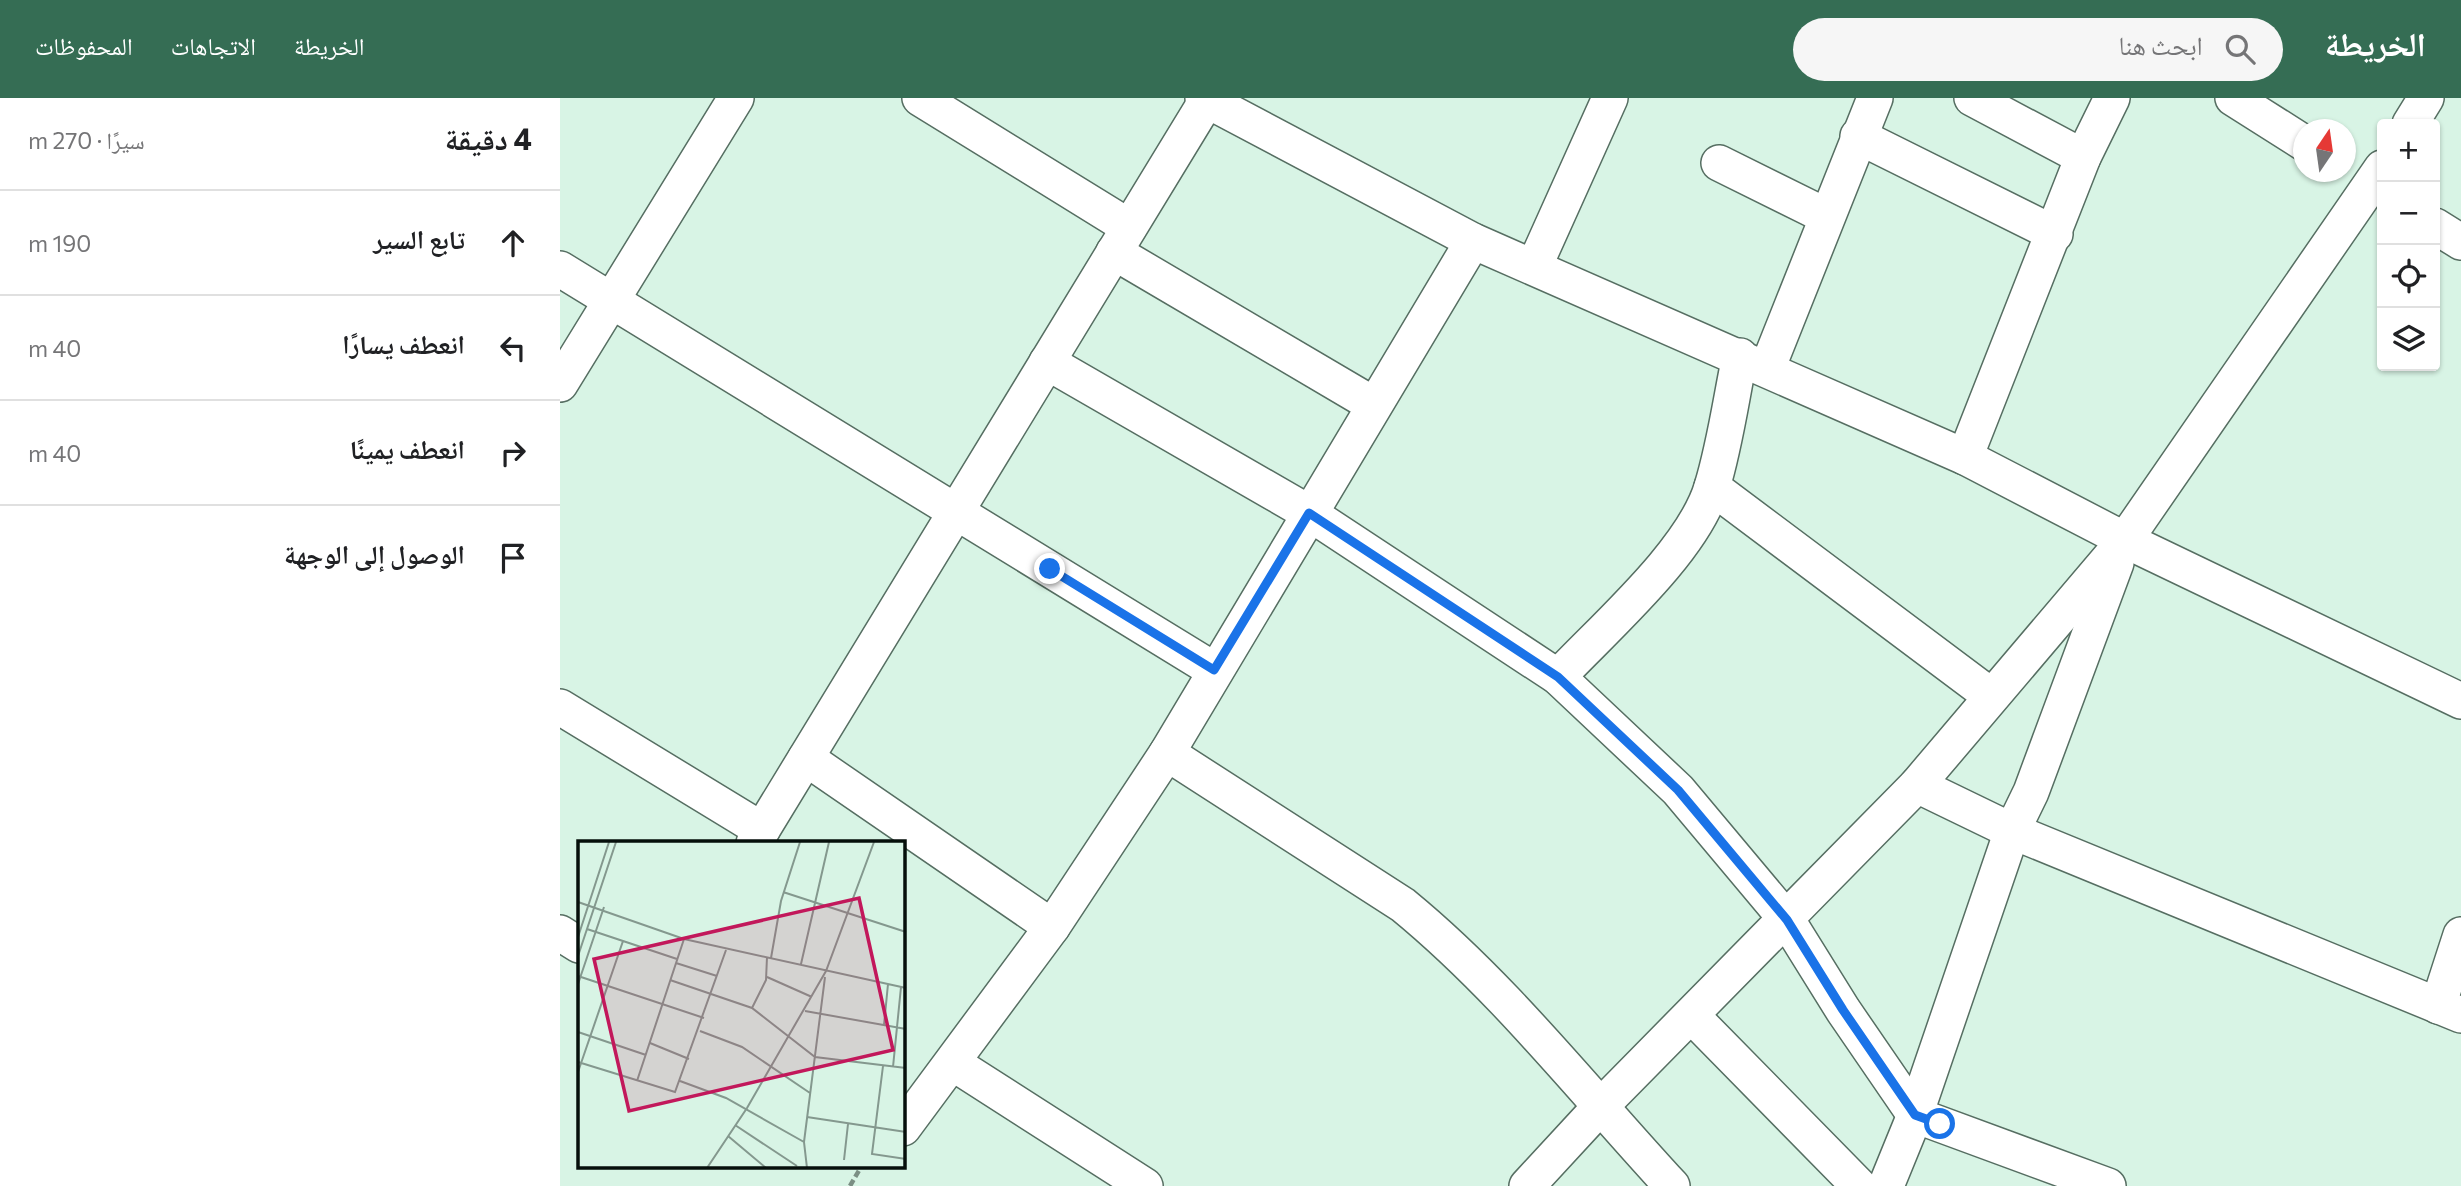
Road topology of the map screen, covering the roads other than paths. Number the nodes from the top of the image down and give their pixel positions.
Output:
1 (736, 98) edge
2 (920, 98) edge
3 (1611, 98) edge
4 (1875, 98) edge
5 (1972, 98) edge
6 (2112, 98) edge
7 (2233, 98) edge
8 (2426, 98) edge
9 (1205, 99) edge
10 (2413, 119) edge
11 (1858, 136) junction
12 (2293, 136) edge
13 (2083, 157) junction
14 (1719, 163) dead end
15 (2370, 179) edge
16 (1826, 216) junction
17 (2440, 229) edge
18 (2055, 234) junction
19 (1122, 239) junction
20 (1473, 241) junction
21 (2461, 242) edge
22 (1534, 267) junction
23 (560, 269) edge
24 (614, 302) junction
25 (1047, 362) junction
26 (1753, 362) junction
27 (560, 384) edge
28 (1374, 405) junction
29 (1965, 457) junction
30 (1712, 487) junction
31 (956, 512) junction
32 (1309, 513) junction
33 (2125, 540) junction
34 (1214, 670) junction
35 (1558, 677) junction
36 (1991, 696) junction
37 (2461, 701) edge
38 (560, 707) edge
39 (1167, 753) junction
40 (806, 758) junction
41 (1917, 785) junction
42 (2012, 831) junction
43 (758, 836) edge
44 (1787, 920) junction
45 (1052, 927) junction
46 (560, 933) edge
47 (2461, 935) edge
48 (578, 944) edge
49 (2449, 1011) edge
50 (1692, 1016) junction
51 (953, 1063) junction
52 (1600, 1108) junction
53 (1915, 1115) junction
54 (905, 1125) edge
55 (1145, 1186) edge
56 (1527, 1186) edge
57 (1672, 1186) edge
58 (1859, 1186) edge
59 (1886, 1186) edge
60 (2108, 1186) edge

1 - 24 street
2 - 19 street
3 - 22 street
4 - 11 street
5 - 13 street
6 - 13 street
7 - 12 street
8 - 10 street
9 - 19 street
9 - 20 street
11 - 16 street
11 - 18 street
13 - 18 street
14 - 16 street
15 - 33 street
16 - 26 street
17 - 21 street
18 - 29 street
19 - 25 street
19 - 28 street
20 - 22 street
20 - 28 street
22 - 26 street
23 - 24 street
24 - 27 street
24 - 31 street
25 - 31 street
25 - 32 street
26 - 29 street
26 - 30 street
28 - 32 street
29 - 33 street
30 - 35 street
30 - 36 street
31 - 34 street
31 - 40 street
32 - 34 street
32 - 35 street
33 - 36 street
33 - 37 street
33 - 42 street
34 - 39 street
35 - 44 street
36 - 41 street
38 - 43 street
39 - 45 street
39 - 52 street
40 - 43 street
40 - 45 street
41 - 42 street
41 - 44 street
42 - 49 street
42 - 53 street
44 - 50 street
44 - 53 street
45 - 51 street
46 - 48 street
47 - 49 street
50 - 52 street
50 - 58 street
51 - 54 street
51 - 55 street
52 - 56 street
52 - 57 street
53 - 59 street
53 - 60 street

